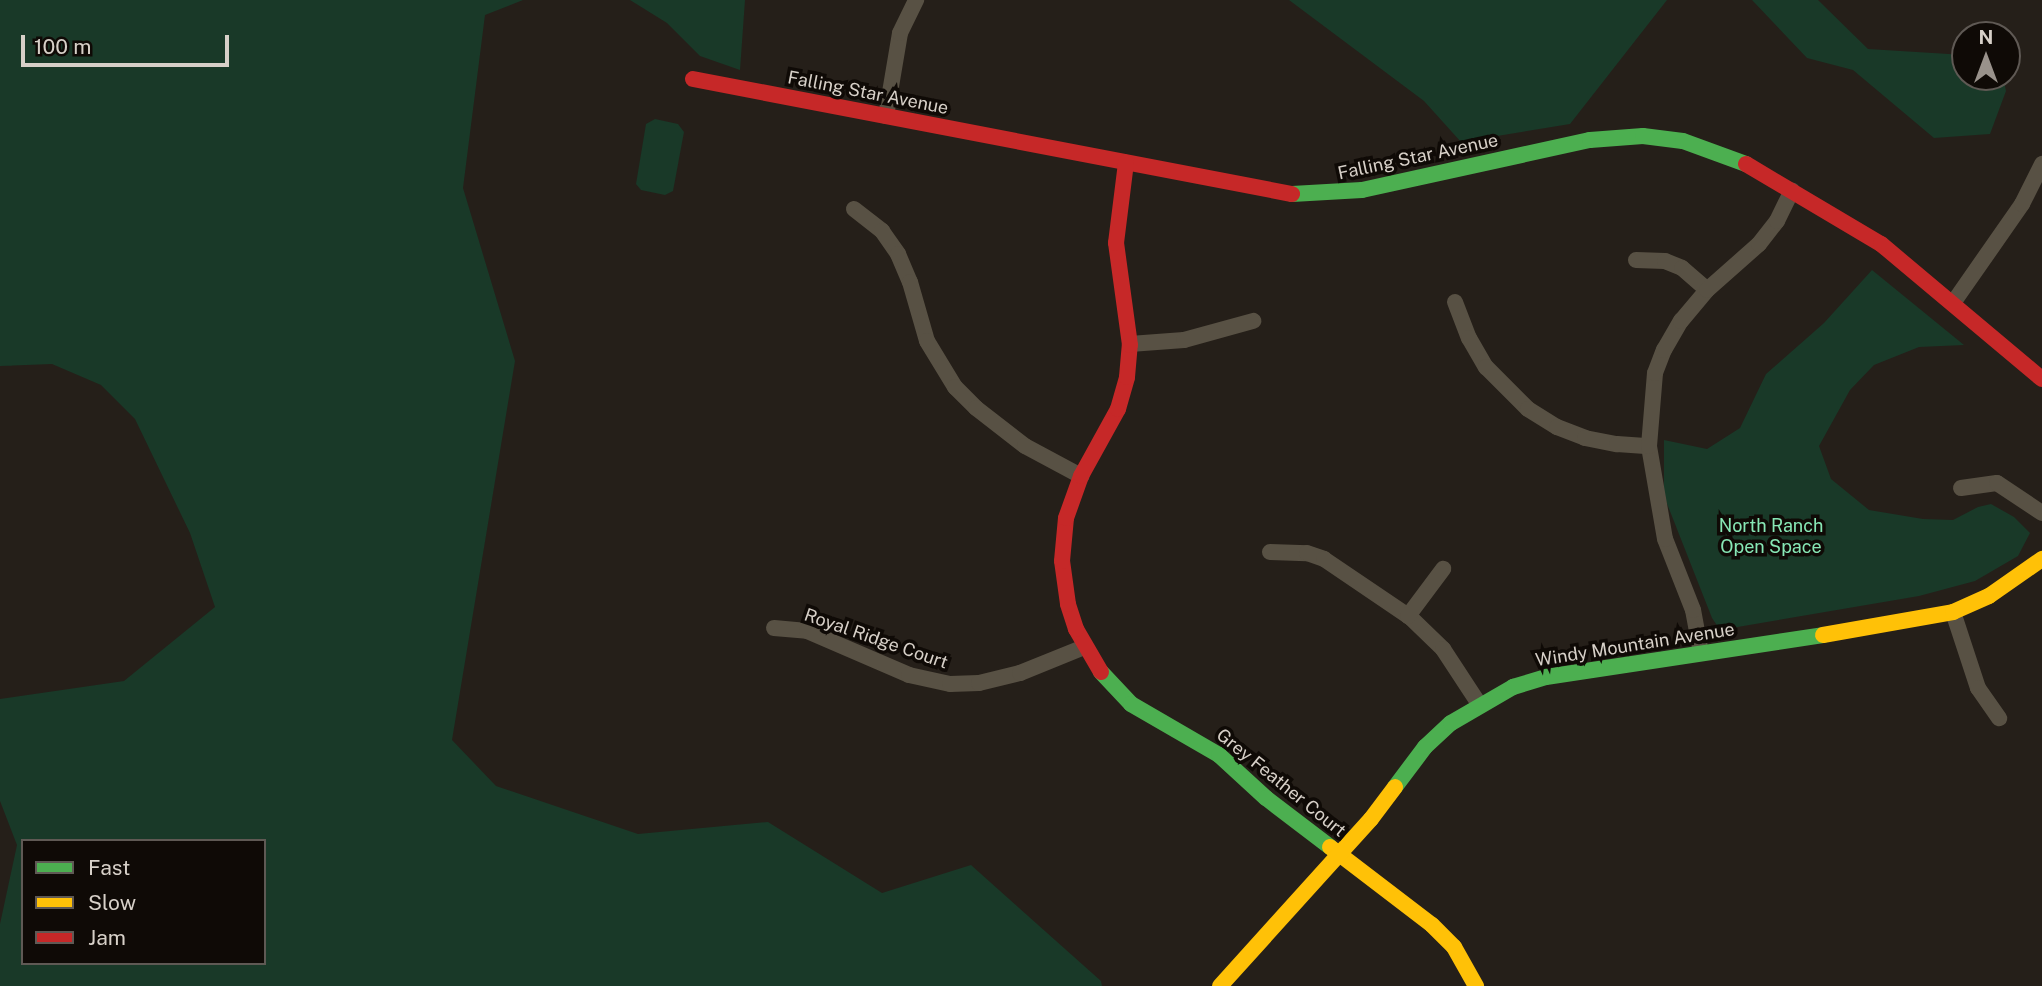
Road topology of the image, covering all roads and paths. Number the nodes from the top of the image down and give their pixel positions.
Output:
1 (916, 0) edge
2 (693, 79) dead end
3 (886, 116) junction
4 (1126, 163) junction
5 (2042, 164) edge
6 (1792, 190) junction
7 (854, 209) dead end
8 (1636, 260) dead end
9 (1707, 290) junction
10 (1455, 302) dead end
11 (1953, 303) junction
12 (1253, 321) dead end
13 (1130, 344) junction
14 (2042, 379) edge
15 (1648, 446) junction
16 (1081, 477) junction
17 (1961, 488) dead end
18 (2042, 513) edge
19 (1270, 552) dead end
20 (2042, 559) edge
21 (1443, 569) dead end
22 (1953, 612) junction
23 (1408, 616) junction
24 (774, 628) dead end
25 (1084, 647) junction
26 (1701, 653) junction
27 (1479, 704) junction
28 (1999, 718) dead end
29 (1340, 855) junction
30 (1220, 986) edge
31 (1476, 986) edge

1 - 3 street
2 - 3 street, Falling Star Avenue
3 - 4 street, Falling Star Avenue
4 - 6 street, Falling Star Avenue
4 - 13 street, Grey Feather Court
5 - 11 street
6 - 9 street
6 - 11 street, Falling Star Avenue
7 - 16 street
8 - 9 street
9 - 15 street
10 - 15 street
11 - 14 street, Falling Star Avenue
12 - 13 street
13 - 16 street, Grey Feather Court
15 - 26 street
16 - 25 street, Grey Feather Court
17 - 18 street
19 - 23 street
20 - 22 street, Windy Mountain Avenue
21 - 23 street
22 - 26 street, Windy Mountain Avenue
22 - 28 street
23 - 27 street
24 - 25 street, Royal Ridge Court
25 - 29 street, Grey Feather Court
26 - 27 street, Windy Mountain Avenue
27 - 29 street, Windy Mountain Avenue
29 - 30 street, Windy Mountain Avenue
29 - 31 street, Grey Feather Court

